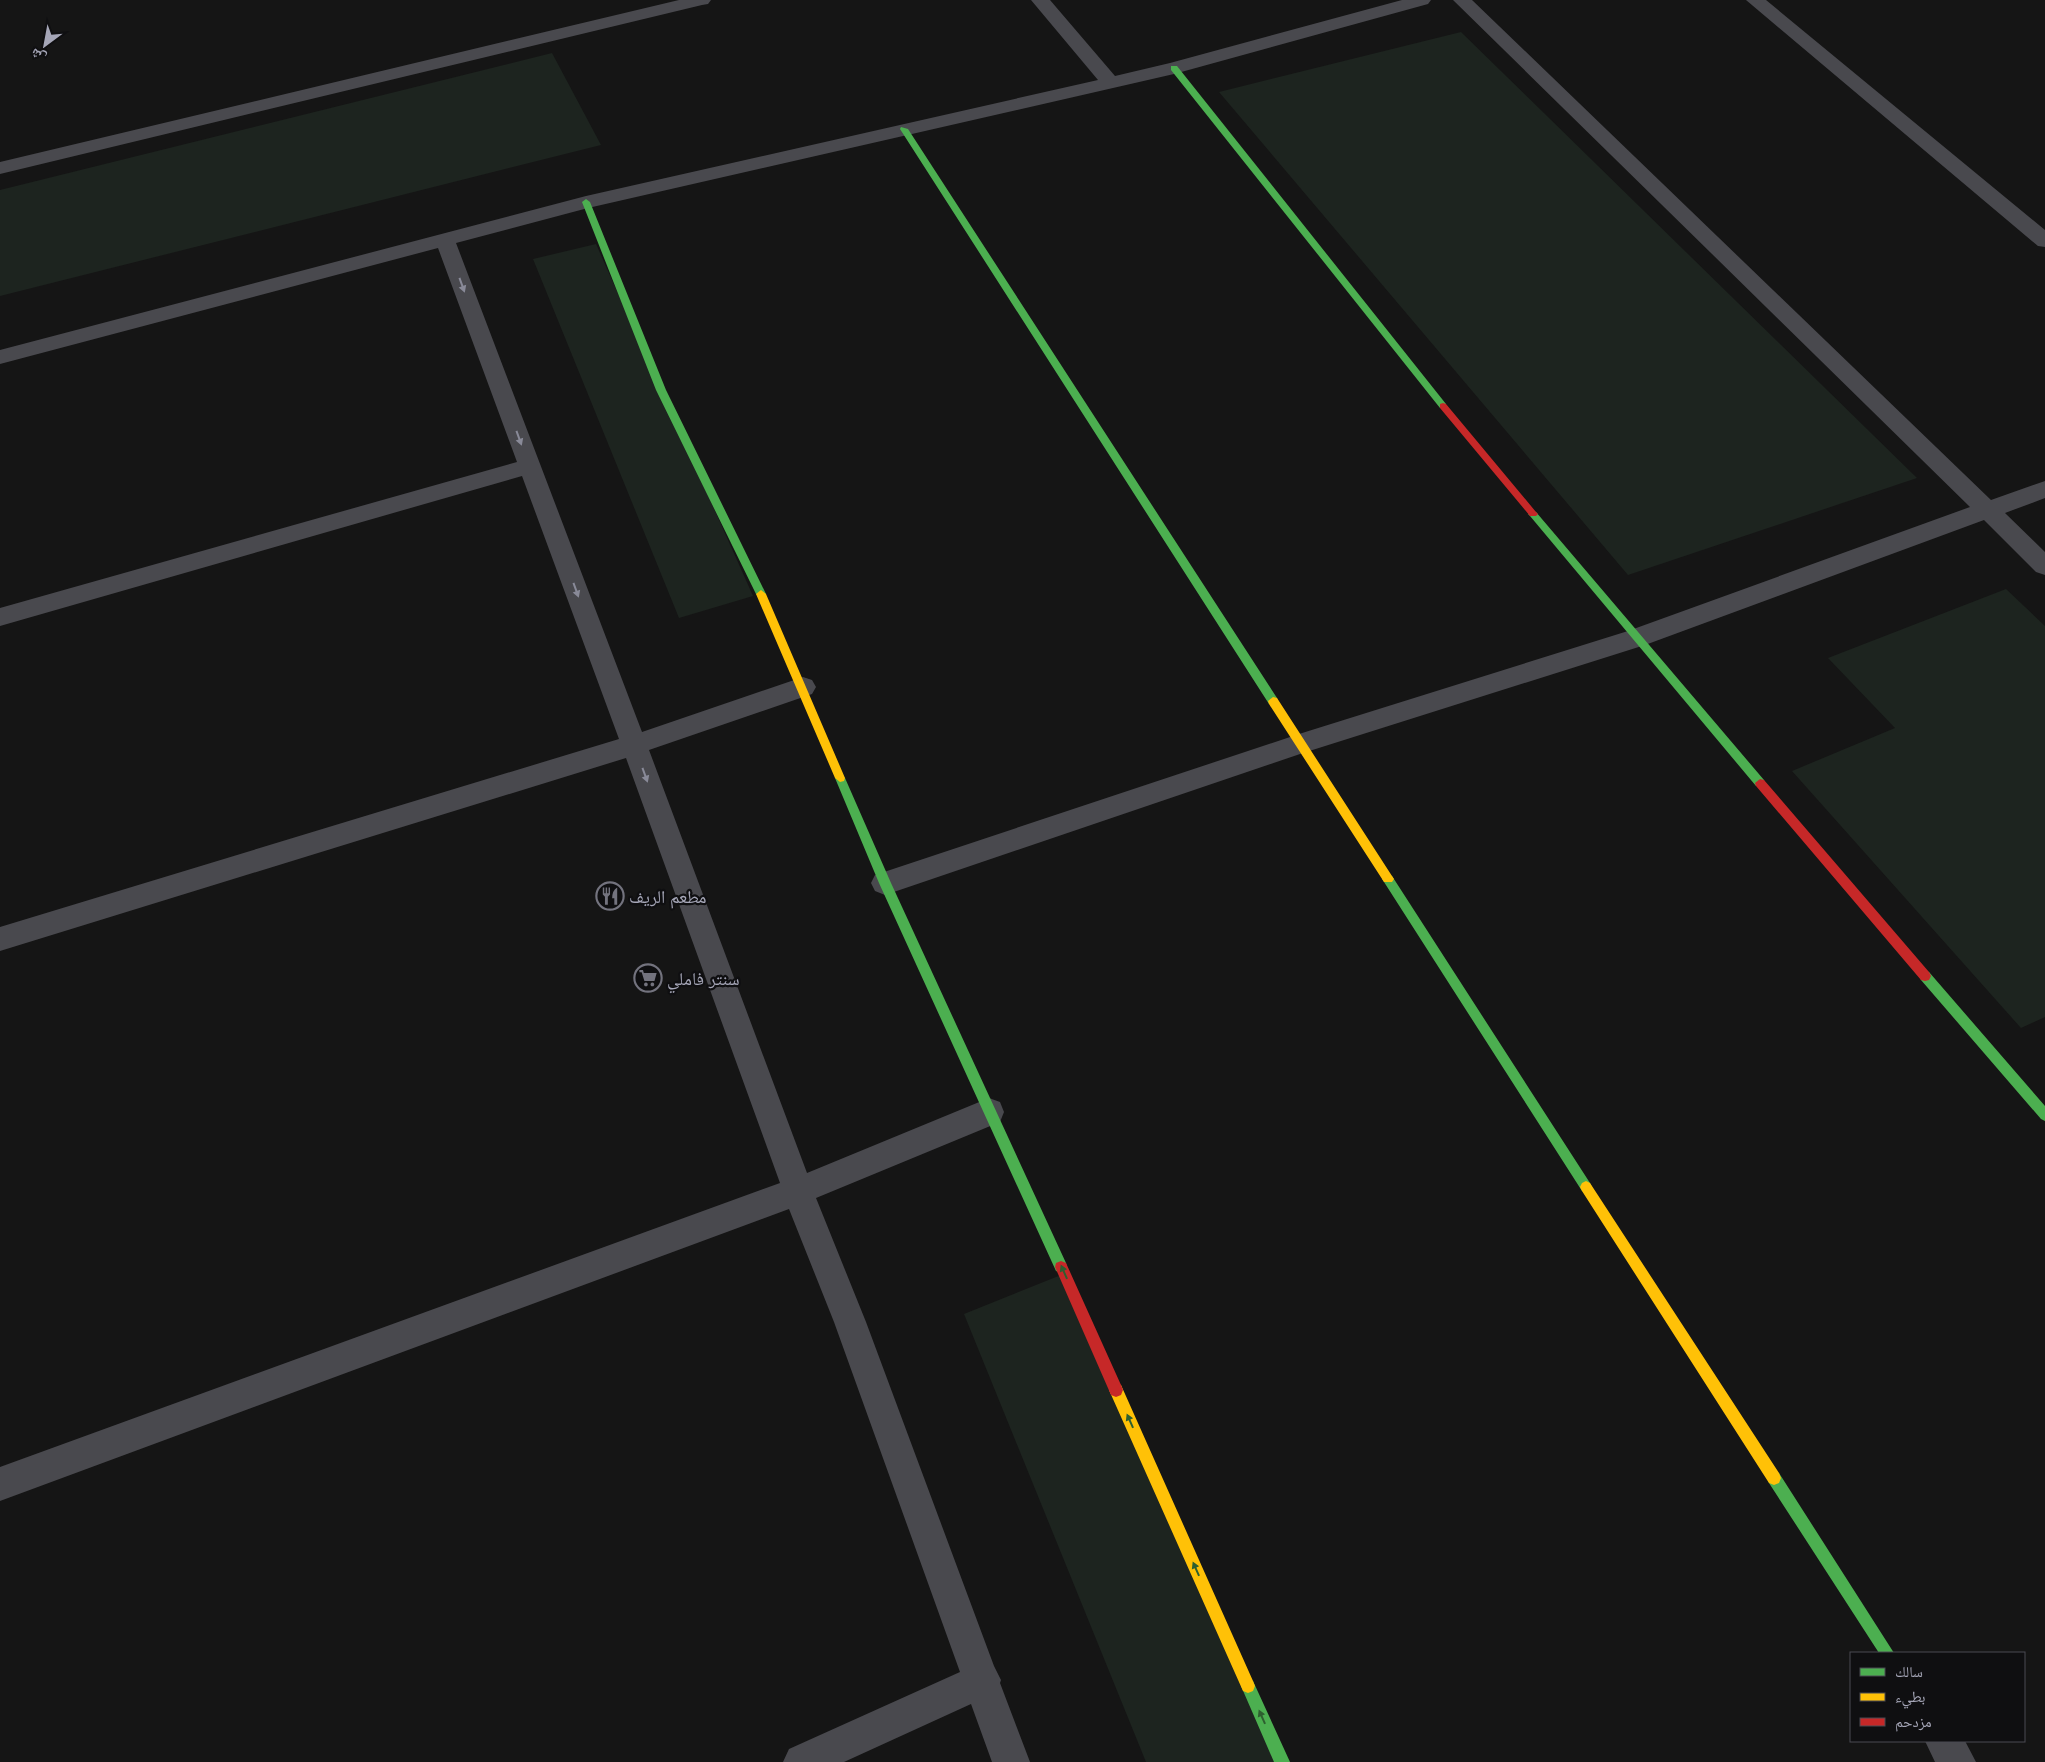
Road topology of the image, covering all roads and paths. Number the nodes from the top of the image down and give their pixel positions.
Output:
1 (702, 0) edge
2 (1040, 0) edge
3 (1422, 0) edge
4 (1462, 0) edge
5 (1755, 0) edge
6 (1174, 68) junction
7 (1111, 83) junction
8 (904, 129) junction
9 (0, 168) edge
10 (586, 202) junction
11 (445, 240) junction
12 (2045, 241) edge
13 (0, 357) edge
14 (530, 466) junction
15 (2045, 488) edge
16 (1987, 510) junction
17 (2045, 566) edge
18 (0, 617) edge
19 (1636, 638) junction
20 (803, 687) junction
21 (1299, 744) junction
22 (634, 745) junction
23 (885, 883) junction
24 (0, 939) edge
25 (989, 1112) junction
26 (2045, 1116) edge
27 (798, 1192) junction
28 (0, 1484) edge
29 (1886, 1652) edge
30 (983, 1680) junction
31 (1945, 1742) edge
32 (802, 1762) edge
33 (1012, 1762) edge
34 (1282, 1762) edge
35 (1957, 1762) edge

1 - 9 street
2 - 7 street
3 - 6 street
4 - 16 street
5 - 12 street
6 - 7 street
6 - 19 street
7 - 8 street
8 - 10 street
8 - 21 street
10 - 11 street
10 - 20 street
11 - 13 street
11 -> 14 street
14 - 18 street
14 -> 22 street
15 - 16 street
16 - 17 street
16 - 19 street
19 - 21 street
19 - 26 street
20 - 22 street
20 - 23 street
21 - 23 street
21 - 29 street
22 - 24 street
22 -> 27 street
23 - 25 street
25 - 27 street
34 -> 25 street
27 - 28 street
27 - 30 street
30 - 32 street
30 - 33 street
31 - 35 street

